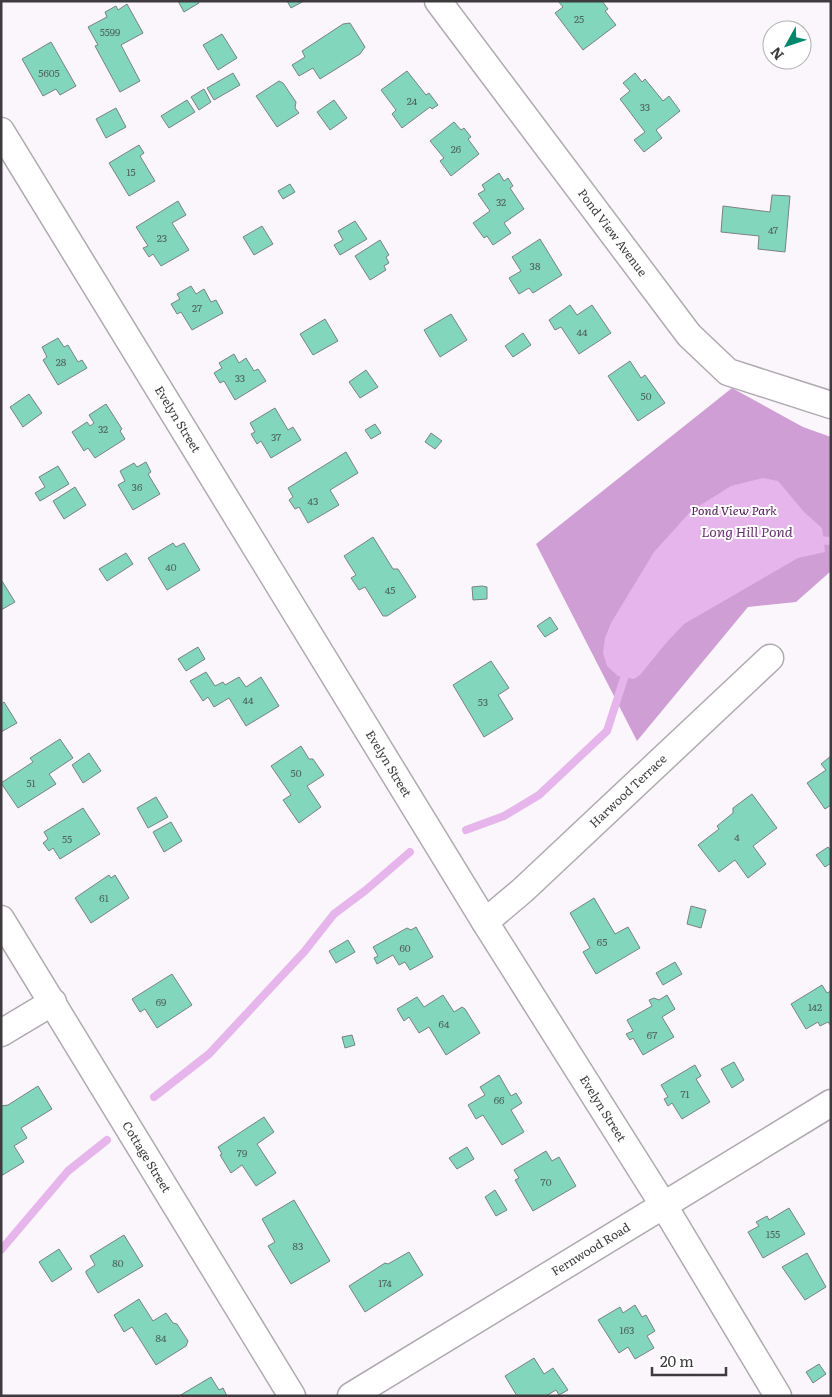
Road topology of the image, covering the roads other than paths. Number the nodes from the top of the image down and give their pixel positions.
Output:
1 (438, 1) edge
2 (1, 130) edge
3 (831, 405) edge
4 (770, 658) dead end
5 (1, 919) edge
6 (485, 922) junction
7 (52, 1002) junction
8 (1, 1033) edge
9 (831, 1103) edge
10 (664, 1206) junction
11 (292, 1396) edge
12 (351, 1396) edge
13 (778, 1396) edge

1 - 3 street, Pond View Avenue
2 - 6 street, Evelyn Street
4 - 6 street, Harwood Terrace
5 - 7 street, Cottage Street
6 - 10 street, Evelyn Street
7 - 8 street
7 - 11 street, Cottage Street
9 - 10 street, Fernwood Road
10 - 12 street, Fernwood Road
10 - 13 street, Evelyn Street

